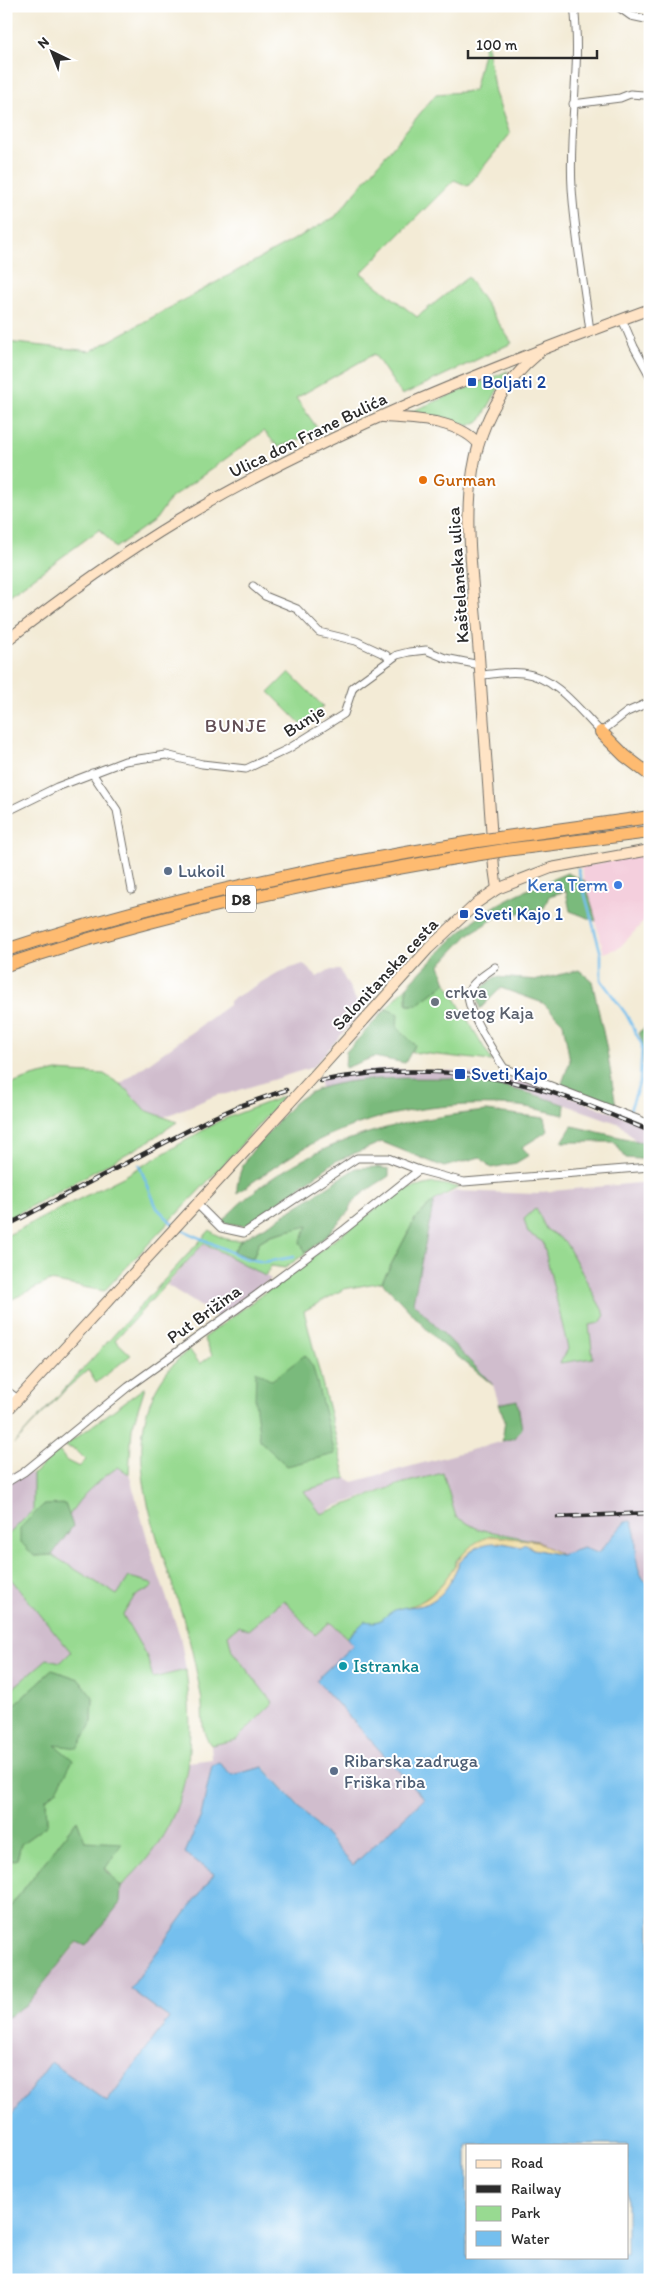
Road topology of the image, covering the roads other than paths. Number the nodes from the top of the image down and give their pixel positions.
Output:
1 (574, 6) edge
2 (617, 6) edge
3 (650, 20) edge
4 (650, 92) edge
5 (572, 104) junction
6 (650, 309) edge
7 (622, 319) junction
8 (590, 331) junction
9 (546, 347) junction
10 (650, 376) edge
11 (380, 417) junction
12 (478, 444) junction
13 (253, 586) dead end
14 (6, 642) edge
15 (390, 660) junction
16 (480, 670) junction
17 (650, 702) edge
18 (601, 732) junction
19 (92, 773) junction
20 (650, 775) edge
21 (6, 812) edge
22 (650, 816) edge
23 (650, 832) edge
24 (650, 850) edge
25 (498, 889) junction
26 (132, 890) dead end
27 (6, 950) edge
28 (6, 965) edge
29 (495, 968) dead end
30 (650, 1124) edge
31 (650, 1167) edge
32 (419, 1170) junction
33 (197, 1204) junction
34 (6, 1390) edge
35 (18, 1399) junction
36 (6, 1412) edge
37 (6, 1483) edge

1 - 5 street
2 - 3 street
4 - 5 street
5 - 8 street
6 - 7 street, Ulica don Frane Bulića
7 - 8 street, Ulica don Frane Bulića
7 - 10 street
8 - 9 street, Ulica don Frane Bulića
9 - 11 street, Ulica don Frane Bulića
9 - 12 street, Kaštelanska ulica
11 - 12 street
11 - 14 street, Ulica don Frane Bulića
12 - 16 street, Kaštelanska ulica
13 - 15 street
15 - 16 street, Bunje
15 - 19 street, Bunje
16 - 18 street
16 - 25 street, Kaštelanska ulica
17 - 18 street
18 - 20 highway
19 - 21 street, Bunje
19 - 26 street
22 - 27 highway, D8, bridge
23 - 28 highway, D8, bridge
24 - 25 street, Salonitanska cesta
25 - 33 street, Salonitanska cesta
29 - 30 street
31 - 32 street
32 - 33 street
32 - 37 street, Put Brižina
33 - 35 street, Salonitanska cesta
34 - 35 street
35 - 36 street, Salonitanska cesta

